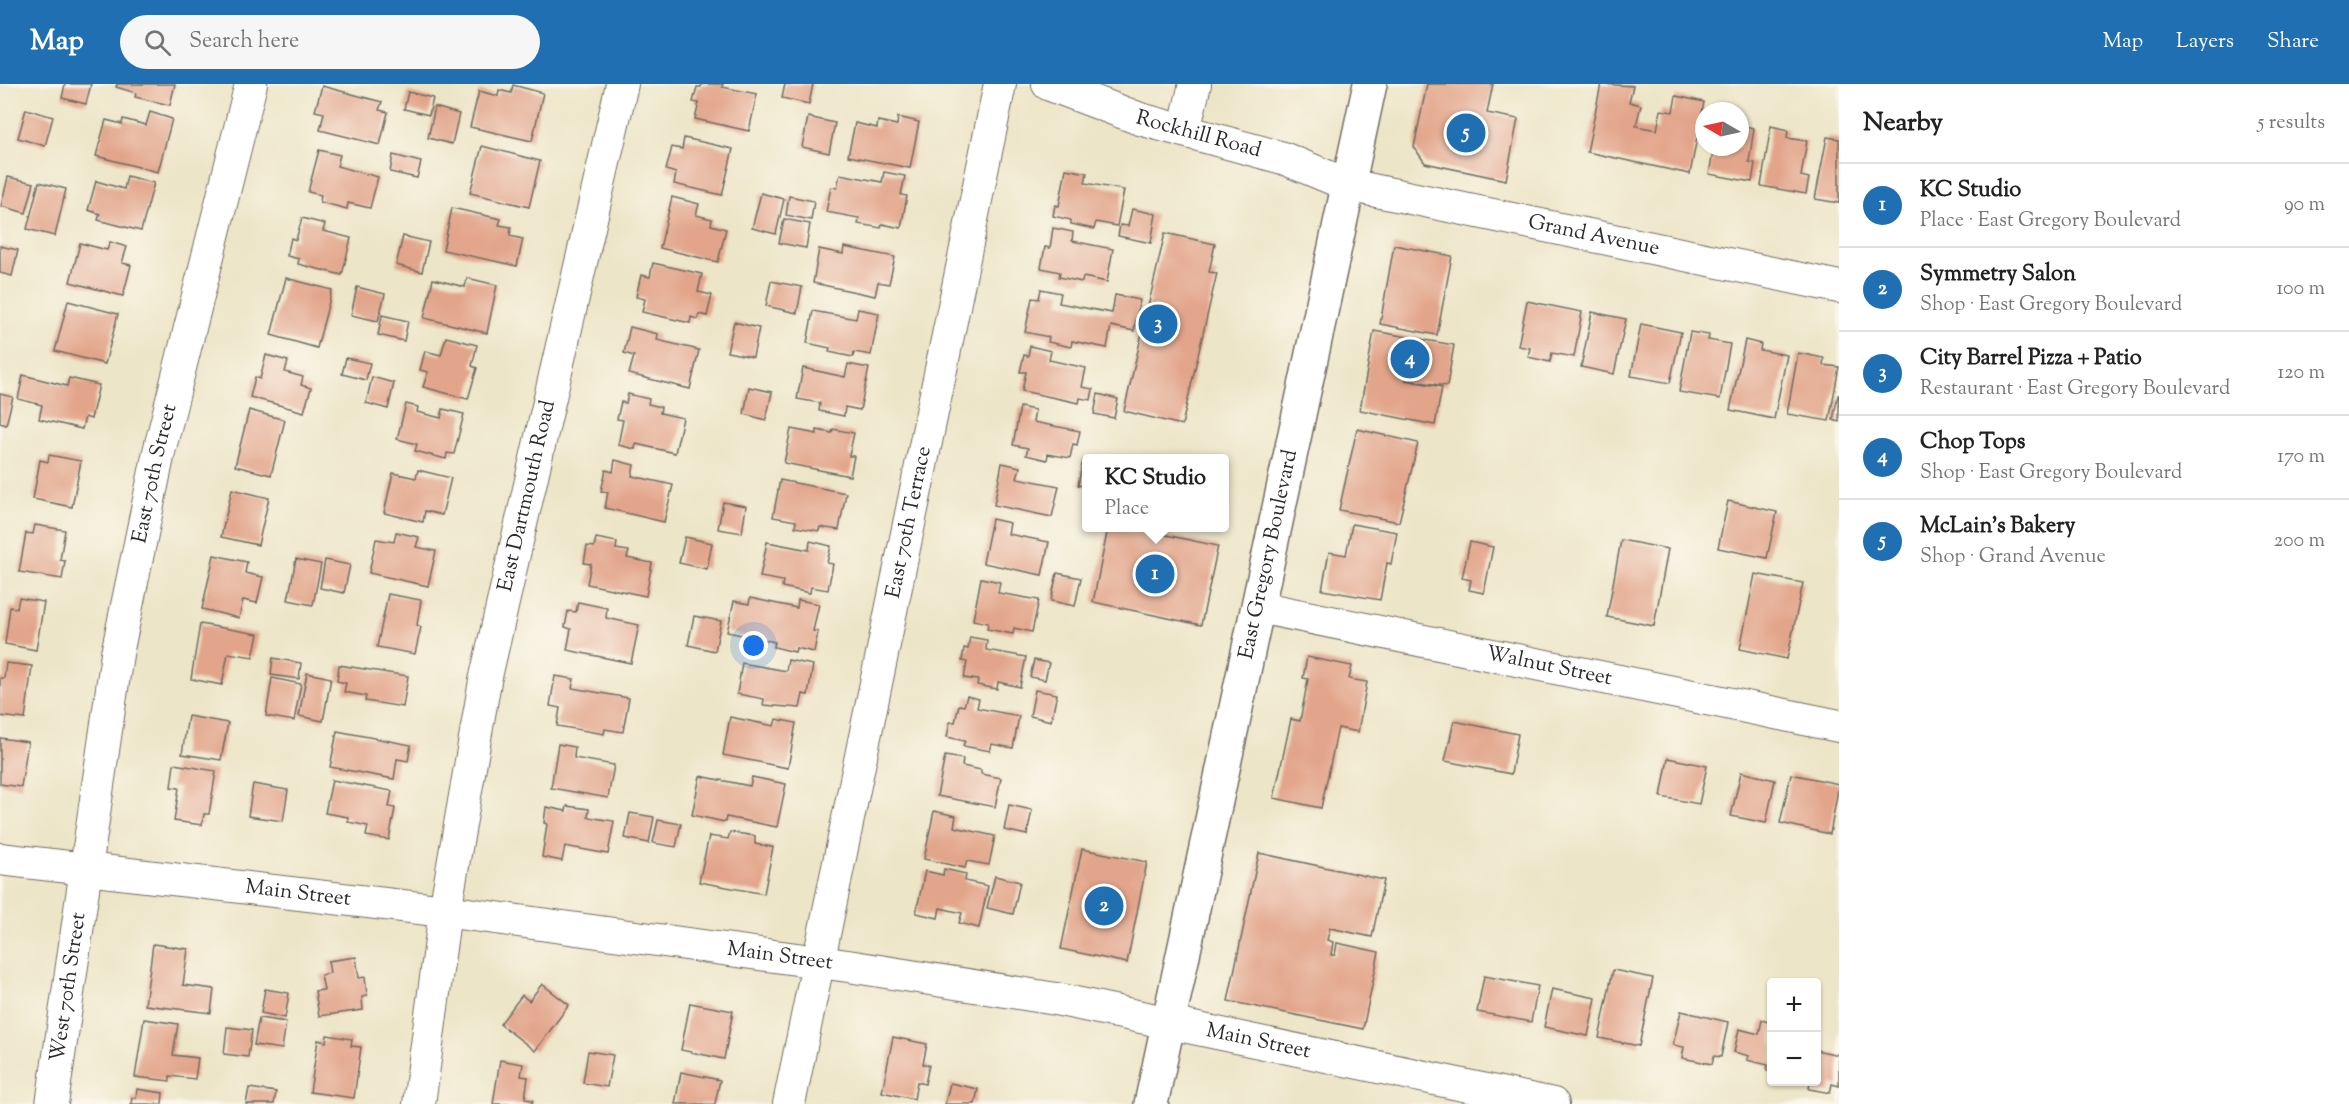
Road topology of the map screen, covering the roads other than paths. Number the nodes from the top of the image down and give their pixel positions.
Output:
1 (251, 84) edge
2 (622, 84) edge
3 (1000, 84) edge
4 (1048, 84) edge
5 (1195, 84) edge
6 (1370, 84) edge
7 (1185, 131) junction
8 (1348, 185) junction
9 (1839, 287) edge
10 (1258, 607) junction
11 (1839, 726) edge
12 (0, 858) edge
13 (87, 868) junction
14 (445, 911) junction
15 (818, 962) junction
16 (1169, 1023) junction
17 (52, 1104) edge
18 (419, 1104) edge
19 (789, 1104) edge
20 (1151, 1104) edge
21 (1553, 1104) edge

1 - 13 street, East 70th Street
2 - 14 street, East Dartmouth Road
3 - 15 street, East 70th Terrace
4 - 7 street, Rockhill Road
5 - 7 street
6 - 8 main road, East Gregory Boulevard
7 - 8 street, Rockhill Road
8 - 9 street, Grand Avenue
8 - 10 main road, East Gregory Boulevard
10 - 11 street, Walnut Street
10 - 16 main road, East Gregory Boulevard
12 - 13 street, Main Street
13 - 14 street, Main Street
13 - 17 street, West 70th Street
14 - 15 street, Main Street
14 - 18 street, East Dartmouth Road
15 - 16 street, Main Street
15 - 19 street, East 70th Terrace
16 - 20 main road, East Gregory Boulevard
16 - 21 street, Main Street

